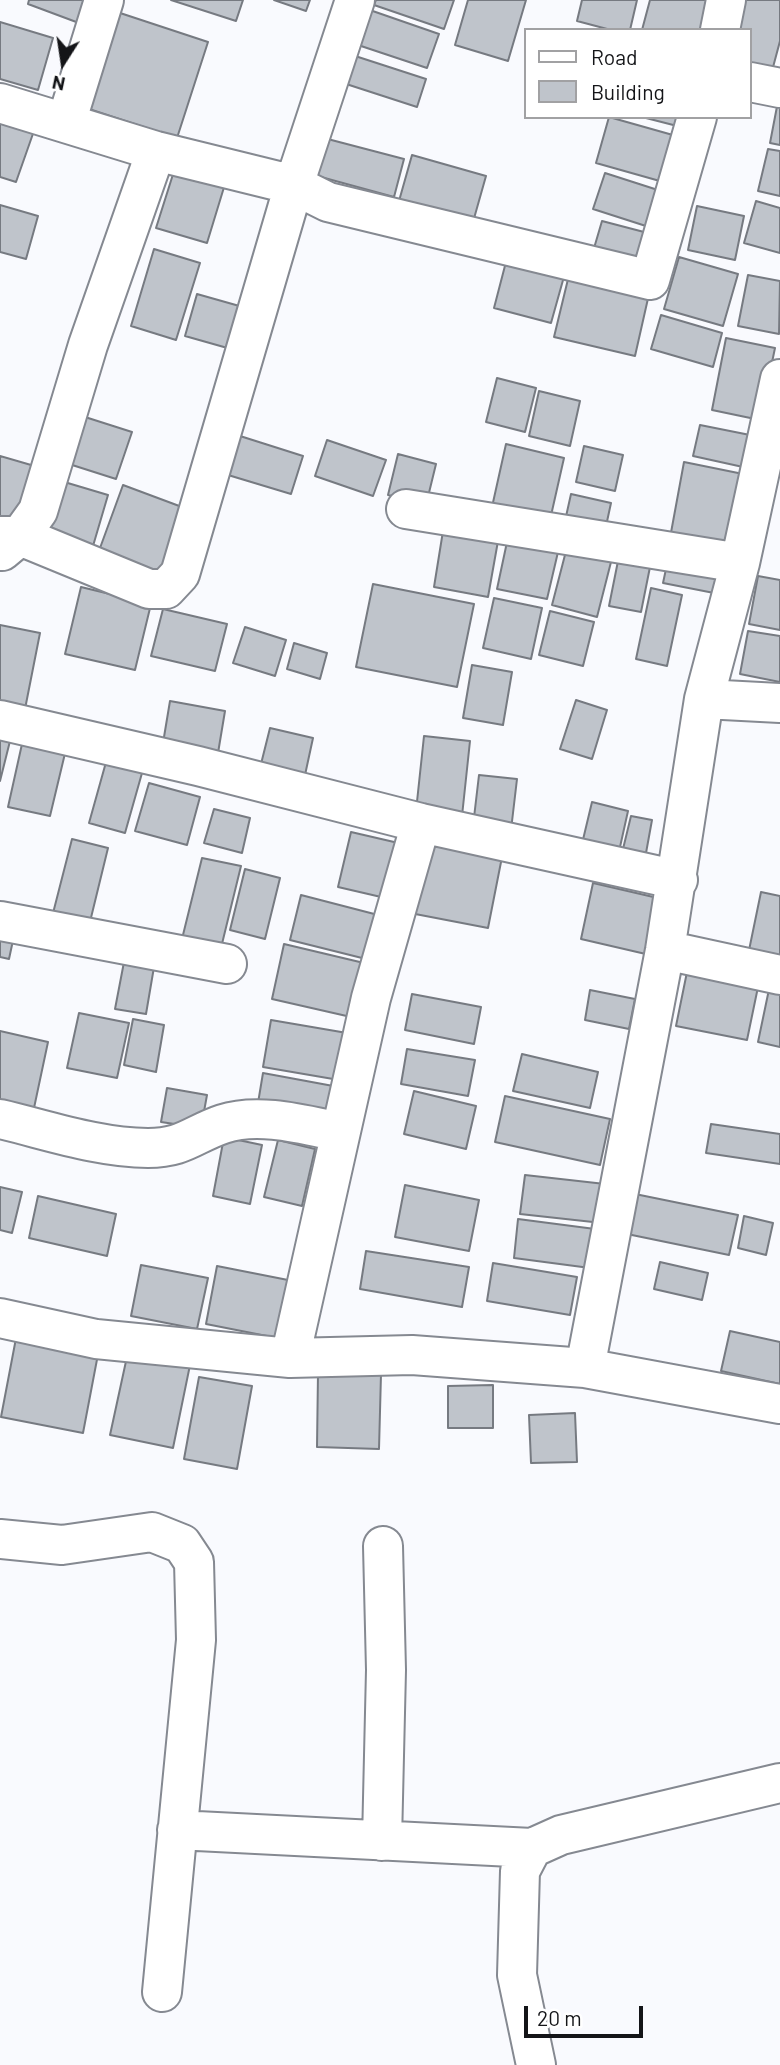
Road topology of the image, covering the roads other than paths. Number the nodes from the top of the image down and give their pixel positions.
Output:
1 (104, 0) edge
2 (355, 0) edge
3 (726, 0) edge
4 (720, 28) edge
5 (752, 82) edge
6 (780, 88) edge
7 (0, 103) edge
8 (696, 119) edge
9 (66, 123) junction
10 (156, 151) junction
11 (294, 185) junction
12 (780, 379) edge
13 (406, 509) dead end
14 (7, 542) edge
15 (740, 564) junction
16 (704, 699) junction
17 (780, 703) edge
18 (0, 720) edge
19 (421, 823) junction
20 (678, 880) junction
21 (0, 921) edge
22 (665, 950) junction
23 (227, 964) dead end
24 (780, 975) edge
25 (0, 1119) edge
26 (340, 1132) junction
27 (0, 1318) edge
28 (290, 1358) junction
29 (585, 1368) junction
30 (780, 1404) edge
31 (0, 1539) edge
32 (383, 1546) dead end
33 (780, 1783) edge
34 (177, 1830) junction
35 (382, 1841) junction
36 (533, 1848) junction
37 (162, 1992) dead end
38 (536, 2065) edge

1 - 9 street
2 - 11 street
3 - 4 street
5 - 6 street
7 - 9 street
8 - 11 street
9 - 10 street
10 - 11 street
10 - 14 street
11 - 14 street
12 - 15 street
13 - 15 street
15 - 16 street
16 - 17 street
16 - 20 street
18 - 19 street
19 - 20 street
19 - 26 street
20 - 22 street
21 - 23 street
22 - 24 street
22 - 29 street
25 - 26 street
26 - 28 street
27 - 28 street
28 - 29 street
29 - 30 street
31 - 34 street
32 - 35 street
33 - 36 street
34 - 35 street
34 - 37 street
35 - 36 street
36 - 38 street

